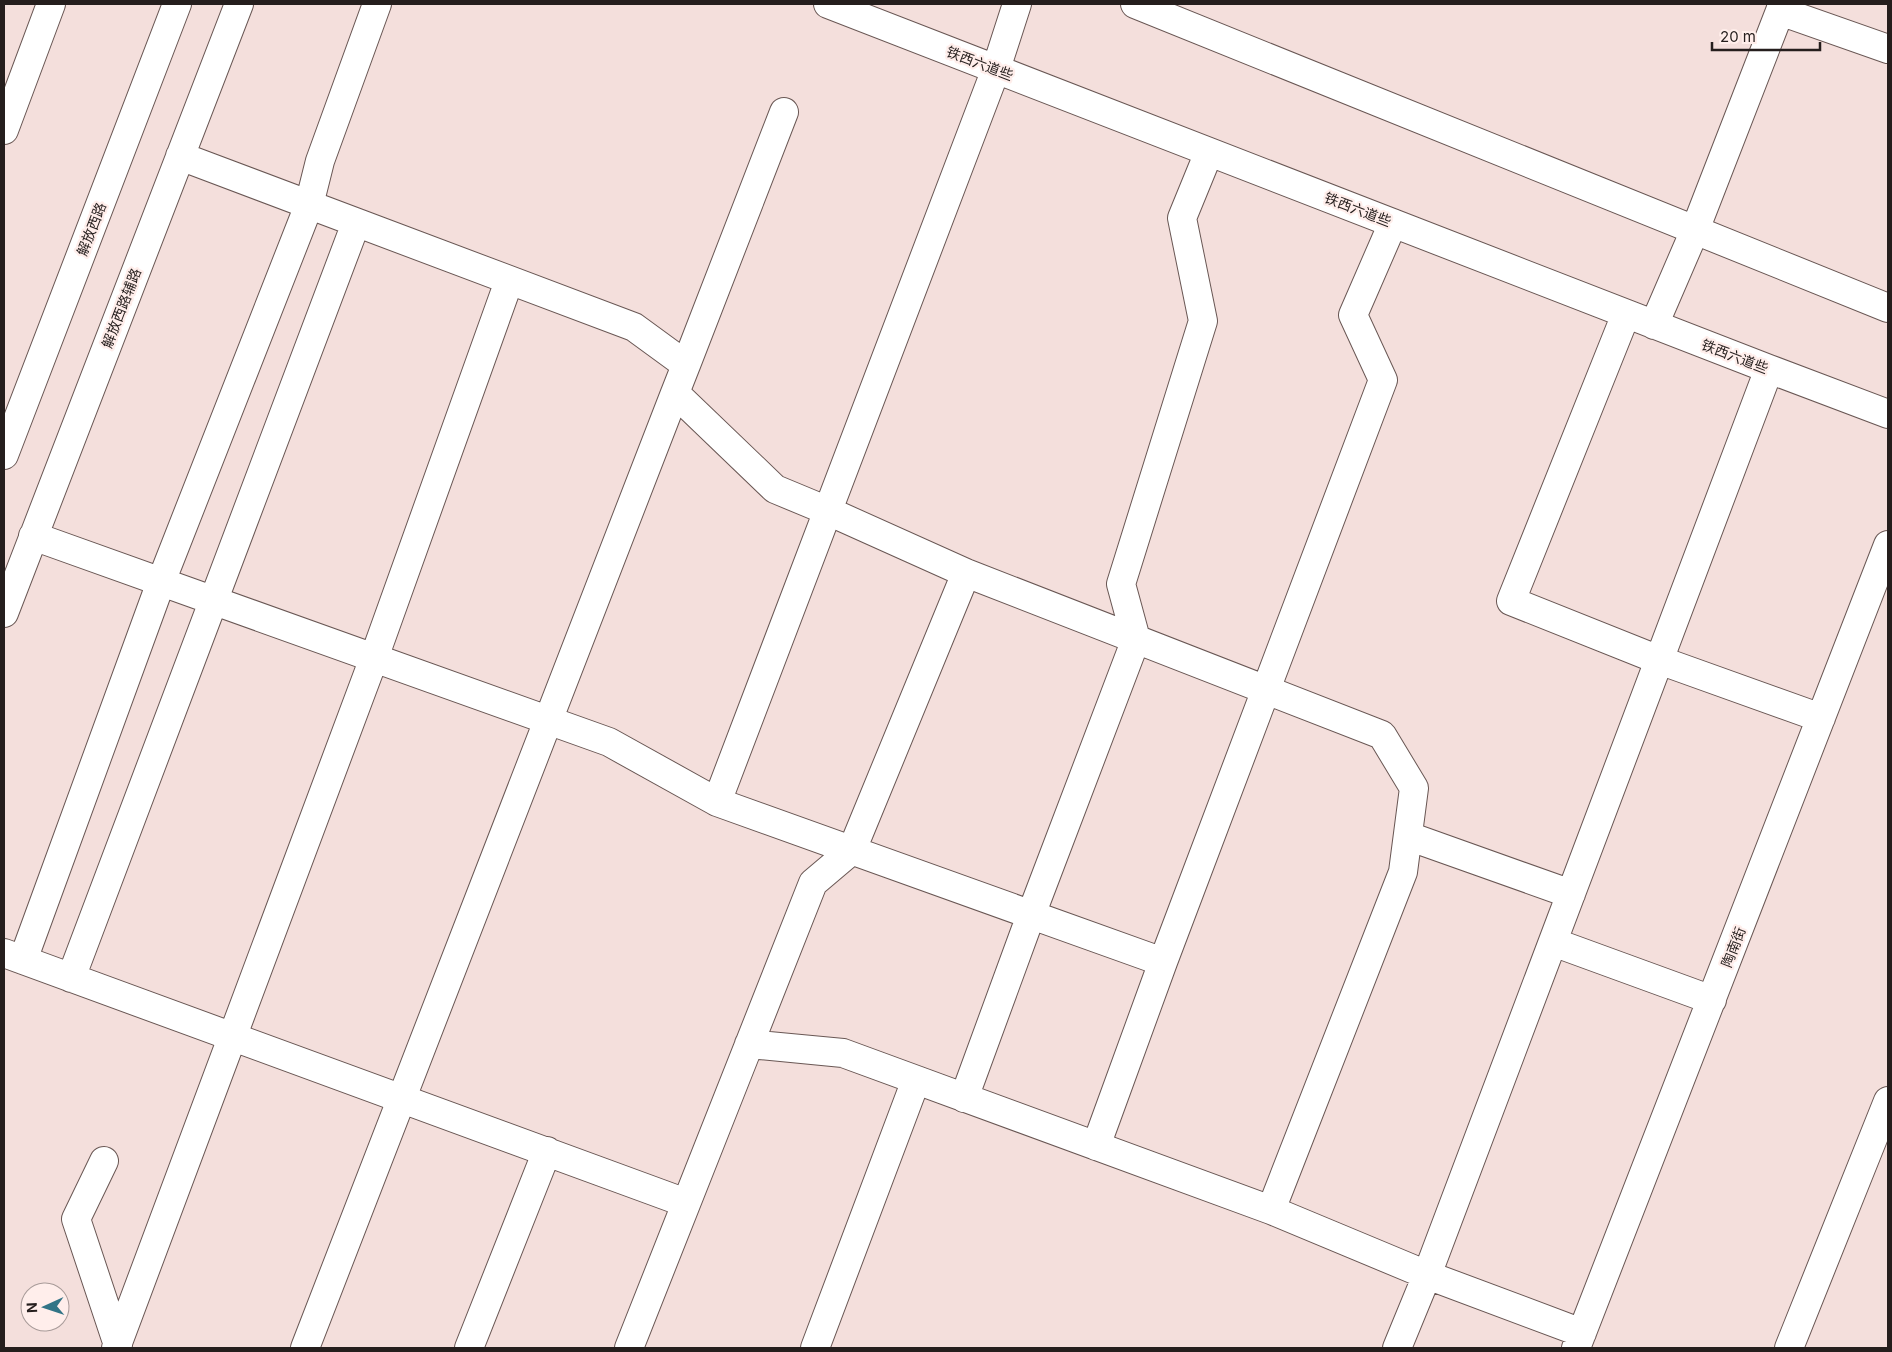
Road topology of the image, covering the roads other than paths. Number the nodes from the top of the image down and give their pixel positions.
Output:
1 (51, 4) edge
2 (177, 4) edge
3 (239, 4) edge
4 (377, 4) edge
5 (828, 4) edge
6 (1017, 4) edge
7 (1134, 4) edge
8 (1781, 7) edge
9 (1888, 49) edge
10 (996, 69) junction
11 (784, 112) dead end
12 (4, 130) edge
13 (1210, 152) junction
14 (180, 156) junction
15 (309, 205) junction
16 (356, 223) junction
17 (1393, 223) junction
18 (1695, 230) junction
19 (509, 281) junction
20 (1888, 308) edge
21 (1626, 314) junction
22 (1654, 325) junction
23 (686, 365) junction
24 (1769, 369) junction
25 (675, 393) junction
26 (1888, 414) edge
27 (4, 455) edge
28 (828, 511) junction
29 (33, 536) junction
30 (1888, 545) edge
31 (966, 573) junction
32 (161, 582) junction
33 (212, 600) junction
34 (4, 613) edge
35 (1136, 639) junction
36 (374, 658) junction
37 (1659, 660) junction
38 (1266, 690) junction
39 (1821, 718) junction
40 (547, 720) junction
41 (718, 802) junction
42 (1408, 836) junction
43 (852, 850) junction
44 (1571, 894) junction
45 (1031, 915) junction
46 (1553, 942) junction
47 (13, 957) edge
48 (1163, 962) junction
49 (71, 978) junction
50 (1712, 1000) junction
51 (232, 1037) junction
52 (749, 1044) junction
53 (916, 1080) junction
54 (964, 1098) junction
55 (402, 1099) junction
56 (1888, 1101) edge
57 (1096, 1146) junction
58 (547, 1151) junction
59 (104, 1160) dead end
60 (686, 1203) junction
61 (1271, 1210) junction
62 (1427, 1275) junction
63 (1579, 1341) edge
64 (117, 1346) edge
65 (305, 1348) edge
66 (469, 1348) edge
67 (629, 1348) edge
68 (815, 1348) edge
69 (1397, 1348) edge
70 (1789, 1348) edge

1 - 12 main road
2 - 27 main road, 解放西路
3 - 14 main road, 解放西路辅路
4 - 15 main road
5 - 10 main road, 铁西六道些
6 - 10 main road
7 - 18 main road
8 - 9 main road
8 - 18 main road
10 - 13 main road, 铁西六道些
10 - 28 main road
11 - 23 main road
13 - 17 main road, 铁西六道些
13 - 35 main road
14 - 15 main road
14 - 29 main road, 解放西路辅路
15 - 16 main road
15 - 32 main road
16 - 19 main road
16 - 33 main road
17 - 21 main road, 铁西六道些
17 - 38 main road
18 - 20 main road
18 - 22 main road
19 - 23 main road
19 - 36 main road
21 - 22 main road, 铁西六道些
21 - 37 main road
22 - 24 main road, 铁西六道些
23 - 25 main road
24 - 26 main road, 铁西六道些
24 - 37 main road
25 - 28 main road
25 - 40 main road
28 - 31 main road
28 - 41 main road
29 - 32 main road
29 - 34 main road, 解放西路辅路
30 - 39 main road, 陶南街
31 - 35 main road
31 - 43 main road
32 - 33 main road
32 - 47 main road
33 - 36 main road
33 - 49 main road
35 - 38 main road
35 - 45 main road
36 - 40 main road
36 - 51 main road
37 - 39 main road
37 - 44 main road
38 - 42 main road
38 - 48 main road
39 - 50 main road, 陶南街
40 - 41 main road
40 - 55 main road
41 - 43 main road
42 - 44 main road
42 - 61 main road
43 - 45 main road
43 - 52 main road
44 - 46 main road
45 - 48 main road
45 - 54 main road
46 - 50 main road
46 - 62 main road
47 - 49 main road
48 - 57 main road
49 - 51 main road
50 - 63 main road, 陶南街
51 - 55 main road
51 - 64 main road
52 - 53 main road
52 - 60 main road
53 - 54 main road
53 - 68 main road
54 - 57 main road
55 - 58 main road
55 - 65 main road
56 - 70 main road
57 - 61 main road
58 - 60 main road
58 - 66 main road
59 - 64 main road
60 - 67 main road
61 - 62 main road
62 - 63 main road
62 - 69 main road

